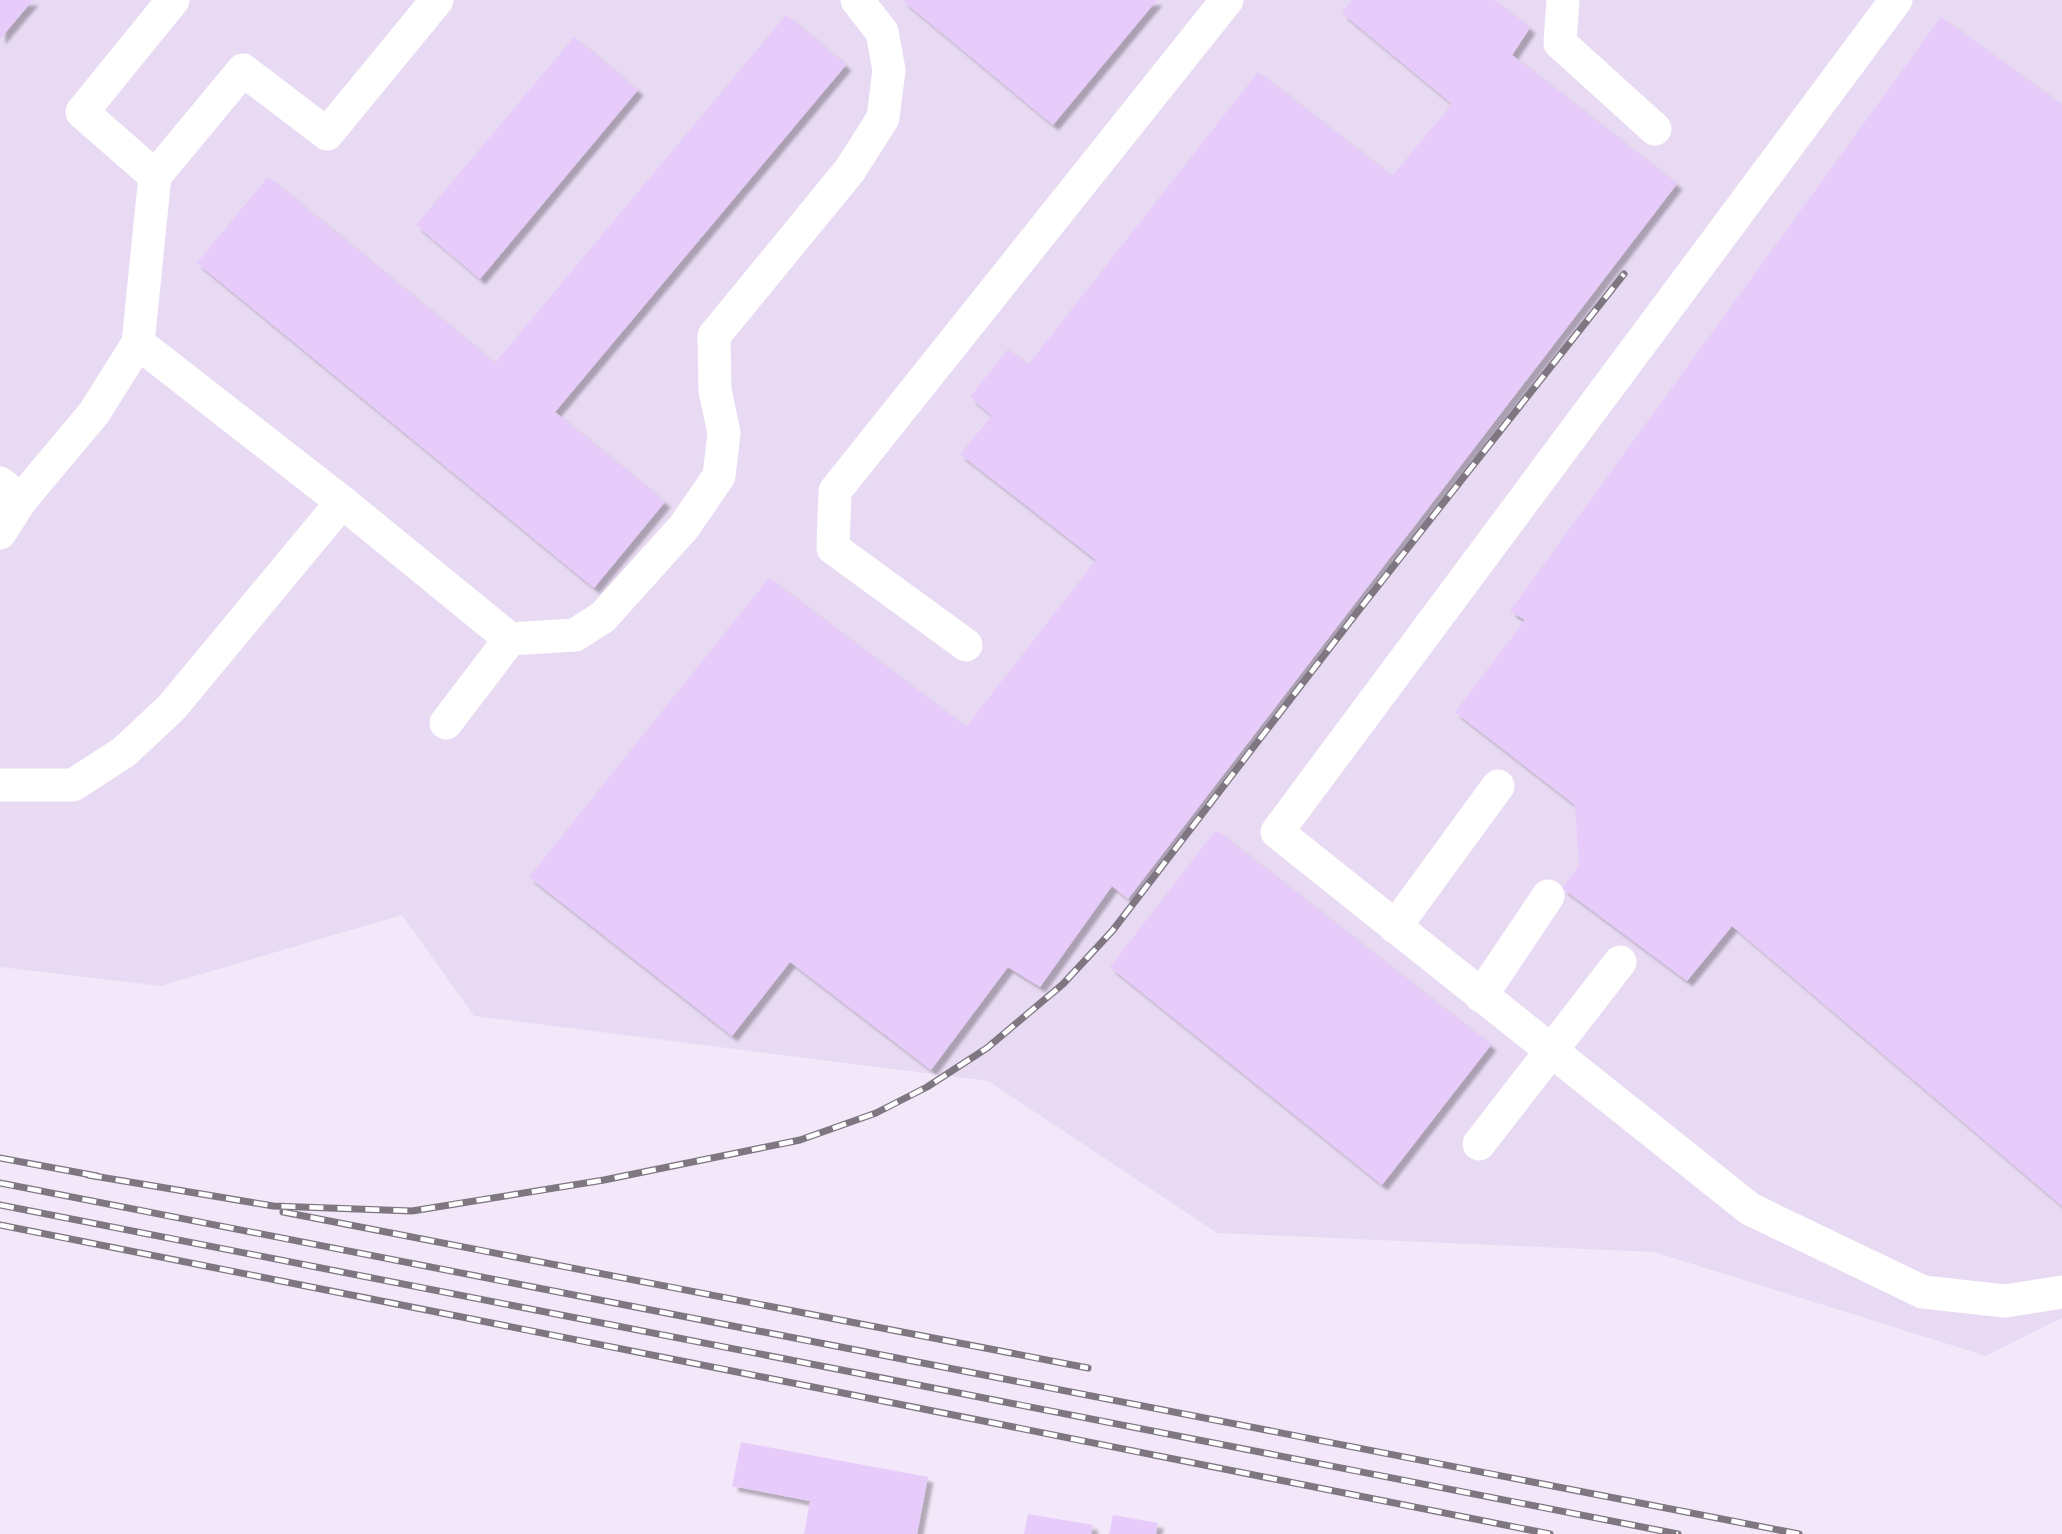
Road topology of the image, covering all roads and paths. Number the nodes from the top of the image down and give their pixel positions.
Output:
1 (173, 0) edge
2 (437, 0) edge
3 (857, 0) edge
4 (1227, 0) edge
5 (1563, 0) edge
6 (1896, 0) edge
7 (1655, 129) dead end
8 (155, 176) junction
9 (138, 343) junction
10 (10, 492) edge
11 (342, 502) junction
12 (0, 533) edge
13 (510, 639) junction
14 (966, 645) dead end
15 (446, 723) dead end
16 (0, 785) edge
17 (1498, 786) dead end
18 (1548, 896) dead end
19 (1395, 927) junction
20 (1620, 962) dead end
21 (1481, 996) junction
22 (1550, 1051) junction
23 (1479, 1144) dead end
24 (2060, 1290) edge

1 - 8 lane
2 - 8 lane
3 - 13 lane
4 - 14 lane
5 - 7 lane
6 - 19 lane
8 - 9 lane
9 - 10 lane
9 - 11 lane
10 - 12 lane
11 - 13 lane
11 - 16 lane
13 - 15 lane
17 - 19 lane
18 - 21 lane
19 - 21 lane
20 - 22 lane
21 - 22 lane
22 - 23 lane
22 - 24 lane

